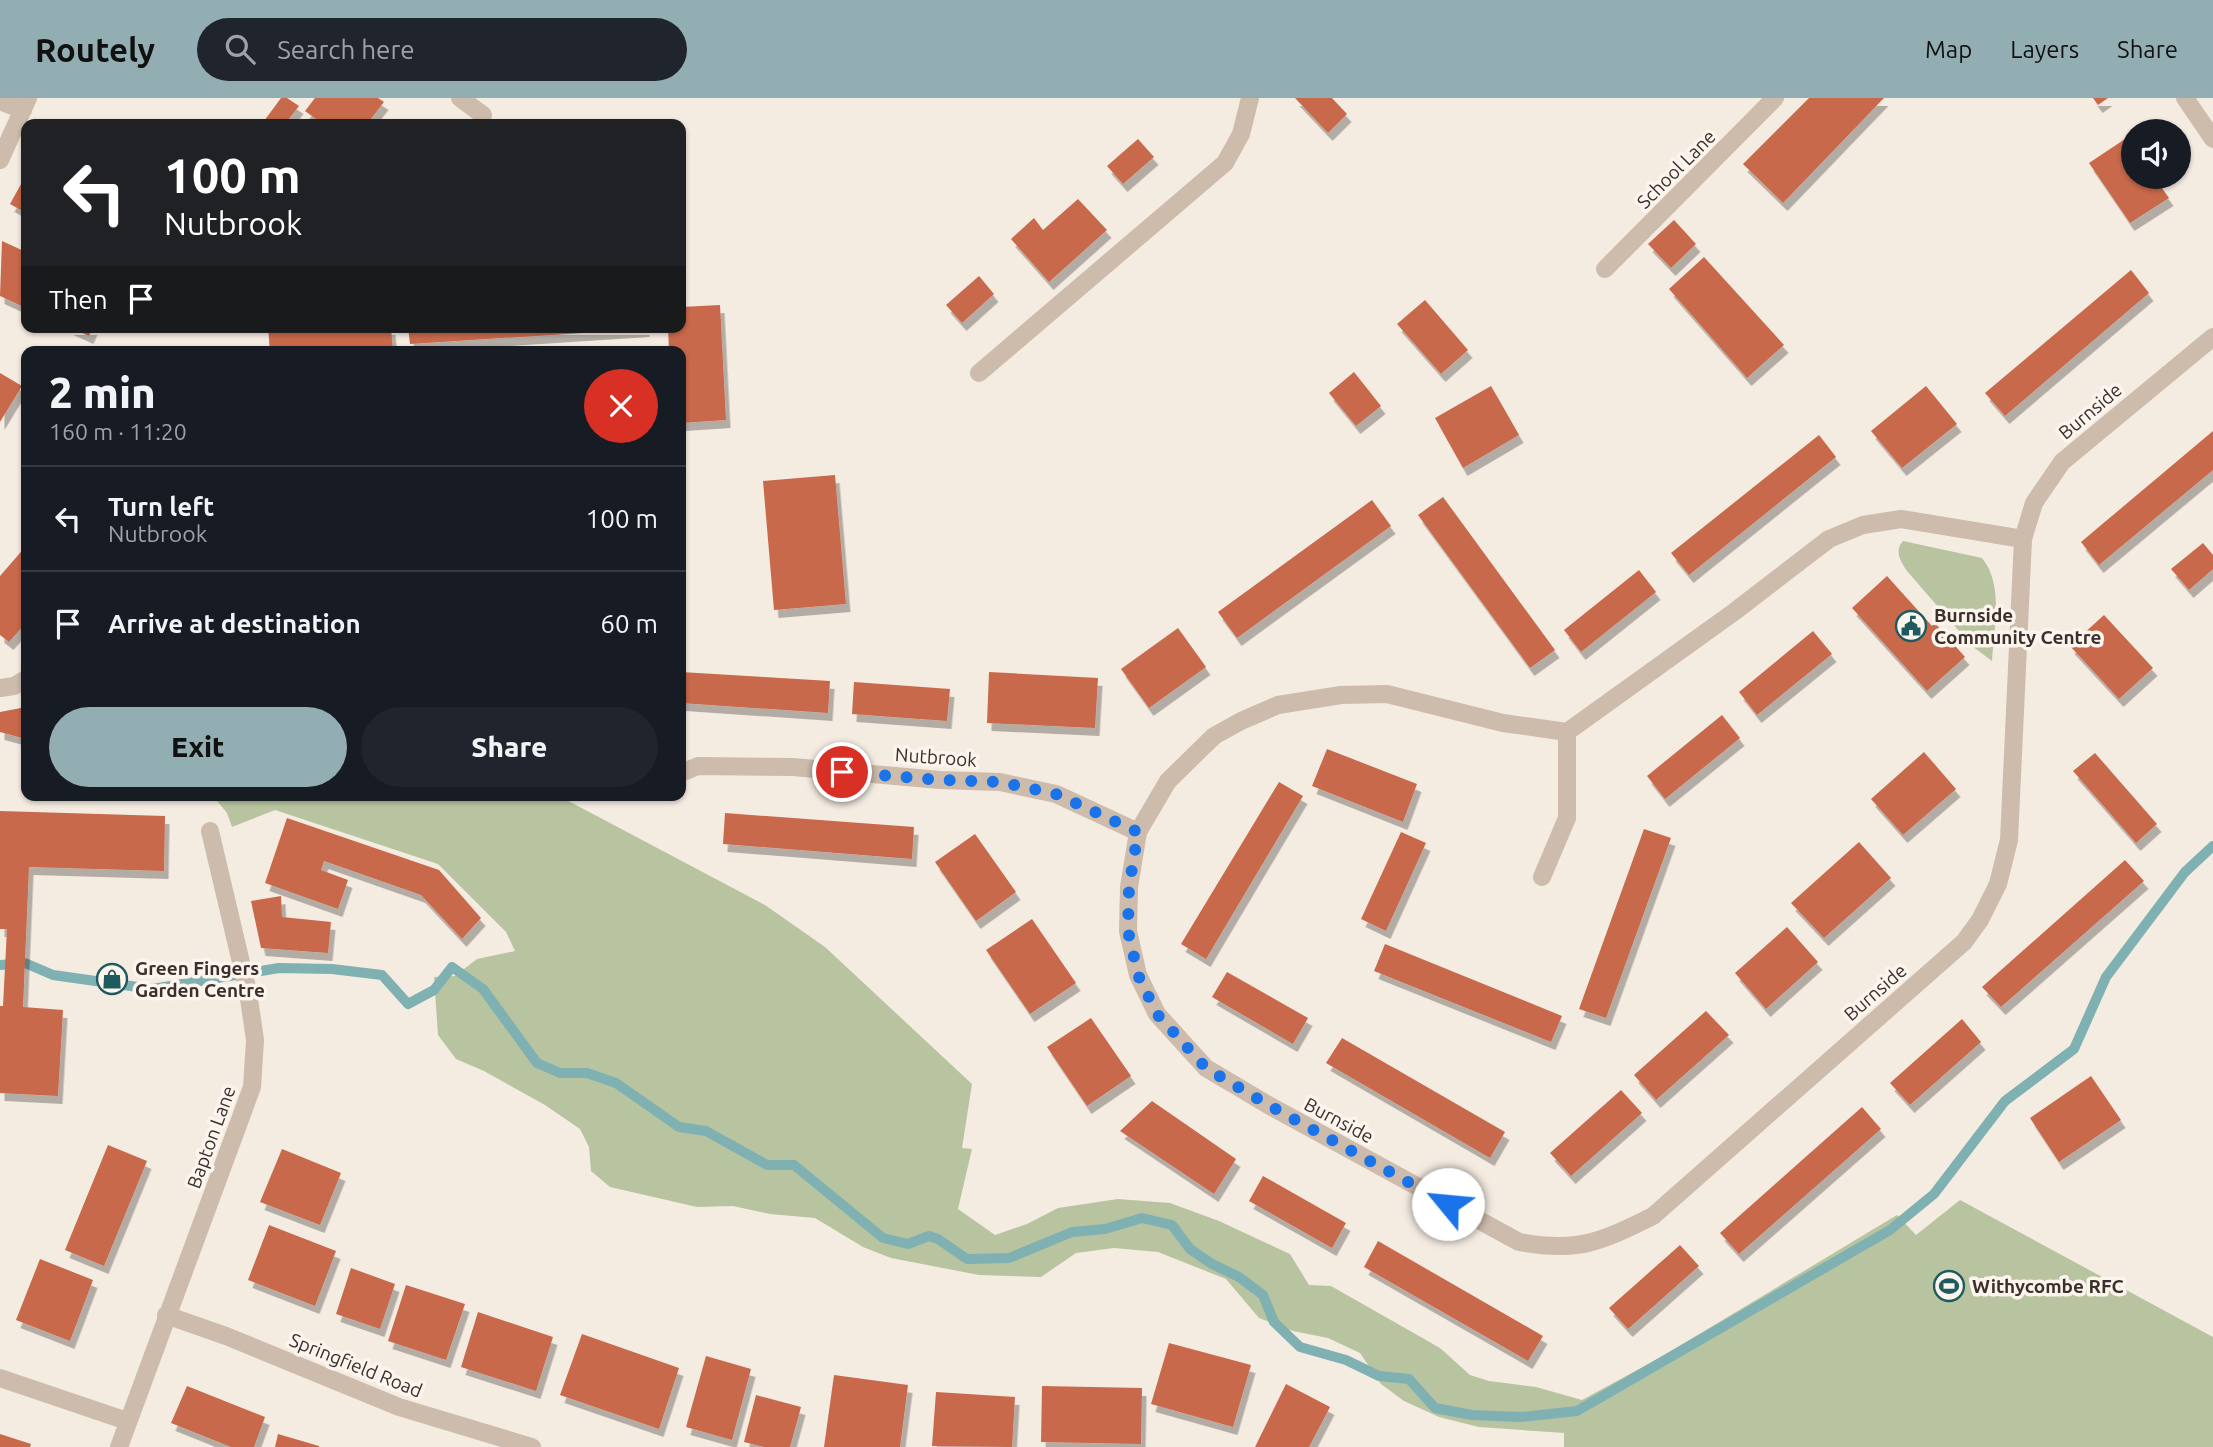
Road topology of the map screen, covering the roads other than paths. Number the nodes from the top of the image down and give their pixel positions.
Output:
1 (460, 98) edge
2 (1250, 98) edge
3 (1775, 98) edge
4 (2185, 98) edge
5 (0, 102) edge
6 (25, 104) edge
7 (483, 115) dead end
8 (2213, 139) edge
9 (0, 160) edge
10 (1605, 270) dead end
11 (2213, 337) edge
12 (979, 373) dead end
13 (2023, 539) junction
14 (21, 682) edge
15 (0, 688) edge
16 (1567, 732) junction
17 (686, 771) edge
18 (210, 831) dead end
19 (1138, 832) junction
20 (1542, 877) dead end
21 (166, 1315) junction
22 (0, 1378) edge
23 (127, 1421) junction
24 (119, 1447) edge
25 (532, 1447) edge

1 - 7 street
2 - 12 street
3 - 10 street, School Lane
4 - 8 street
5 - 6 street
6 - 9 street
11 - 13 street, Burnside
13 - 16 street
13 - 19 street, Burnside
14 - 15 street
16 - 19 street, Burnside
16 - 20 street
17 - 19 street, Nutbrook
18 - 21 street, Bapton Lane
21 - 23 street, Bapton Lane
21 - 25 street, Springfield Road
22 - 23 street
23 - 24 street, Bapton Lane

